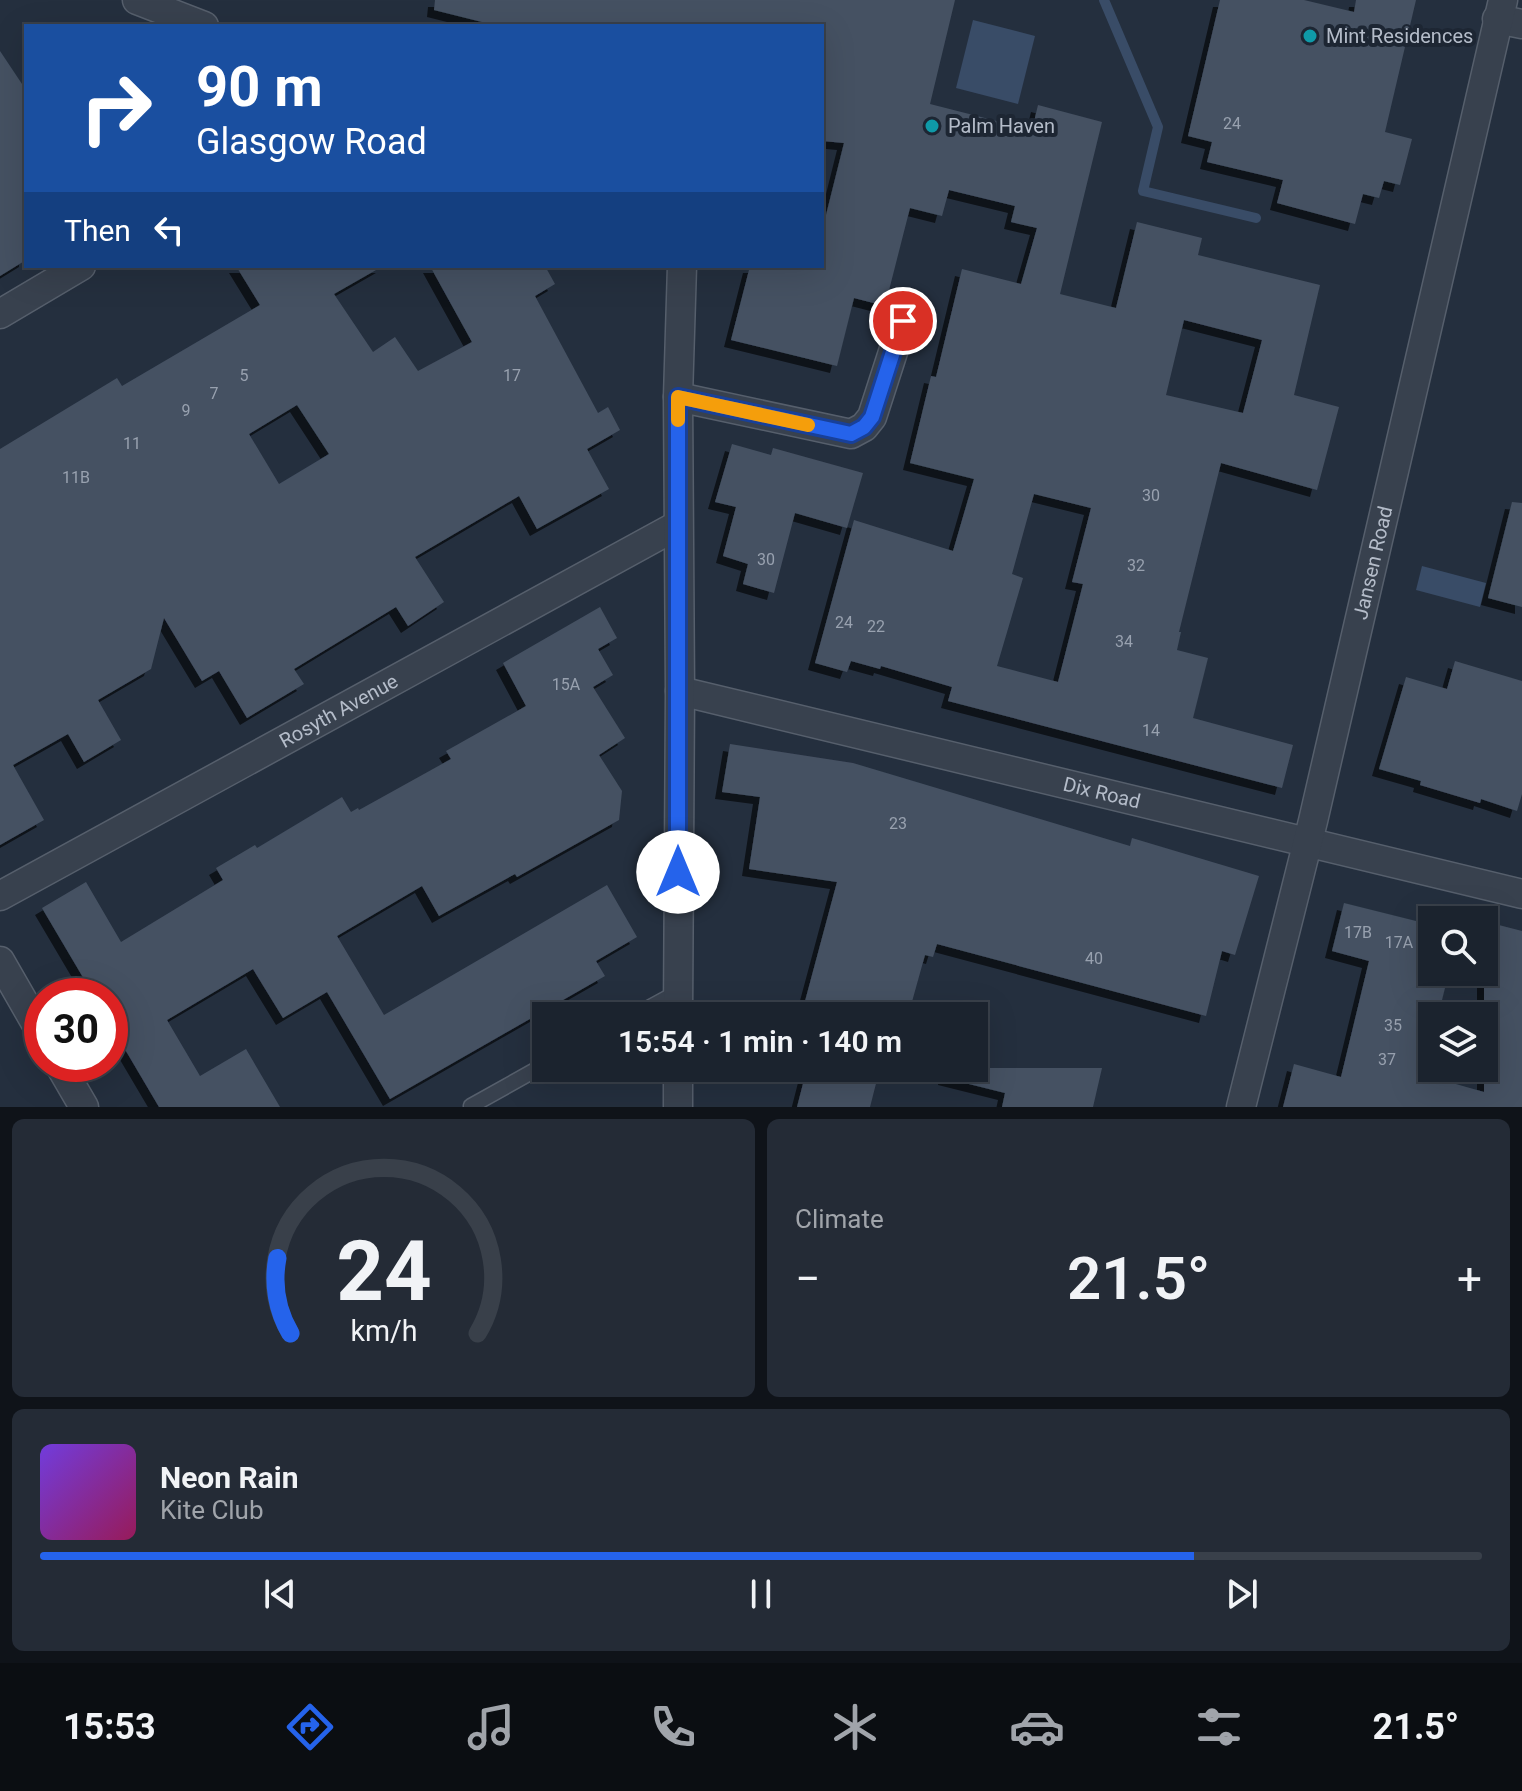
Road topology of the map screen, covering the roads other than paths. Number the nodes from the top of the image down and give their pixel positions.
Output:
1 (137, 0) edge
2 (1508, 14) edge
3 (199, 24) edge
4 (78, 268) edge
5 (682, 268) edge
6 (0, 314) edge
7 (903, 321) dead end
8 (678, 397) junction
9 (678, 525) junction
10 (680, 691) junction
11 (1308, 841) junction
12 (1522, 894) edge
13 (0, 896) edge
14 (0, 961) edge
15 (678, 1002) edge
16 (24, 1003) edge
17 (532, 1072) edge
18 (69, 1082) edge
19 (678, 1082) edge
20 (471, 1106) edge
21 (84, 1107) edge
22 (678, 1107) edge
23 (1241, 1107) edge

1 - 3 street
2 - 11 street, Jansen Road
4 - 6 street
5 - 8 street
7 - 8 street
8 - 9 street
9 - 10 street
9 - 13 street, Rosyth Avenue
10 - 11 street, Dix Road
10 - 15 street
11 - 12 street, Dix Road
11 - 23 street, Jansen Road
14 - 16 street
17 - 20 lane
18 - 21 street
19 - 22 street

